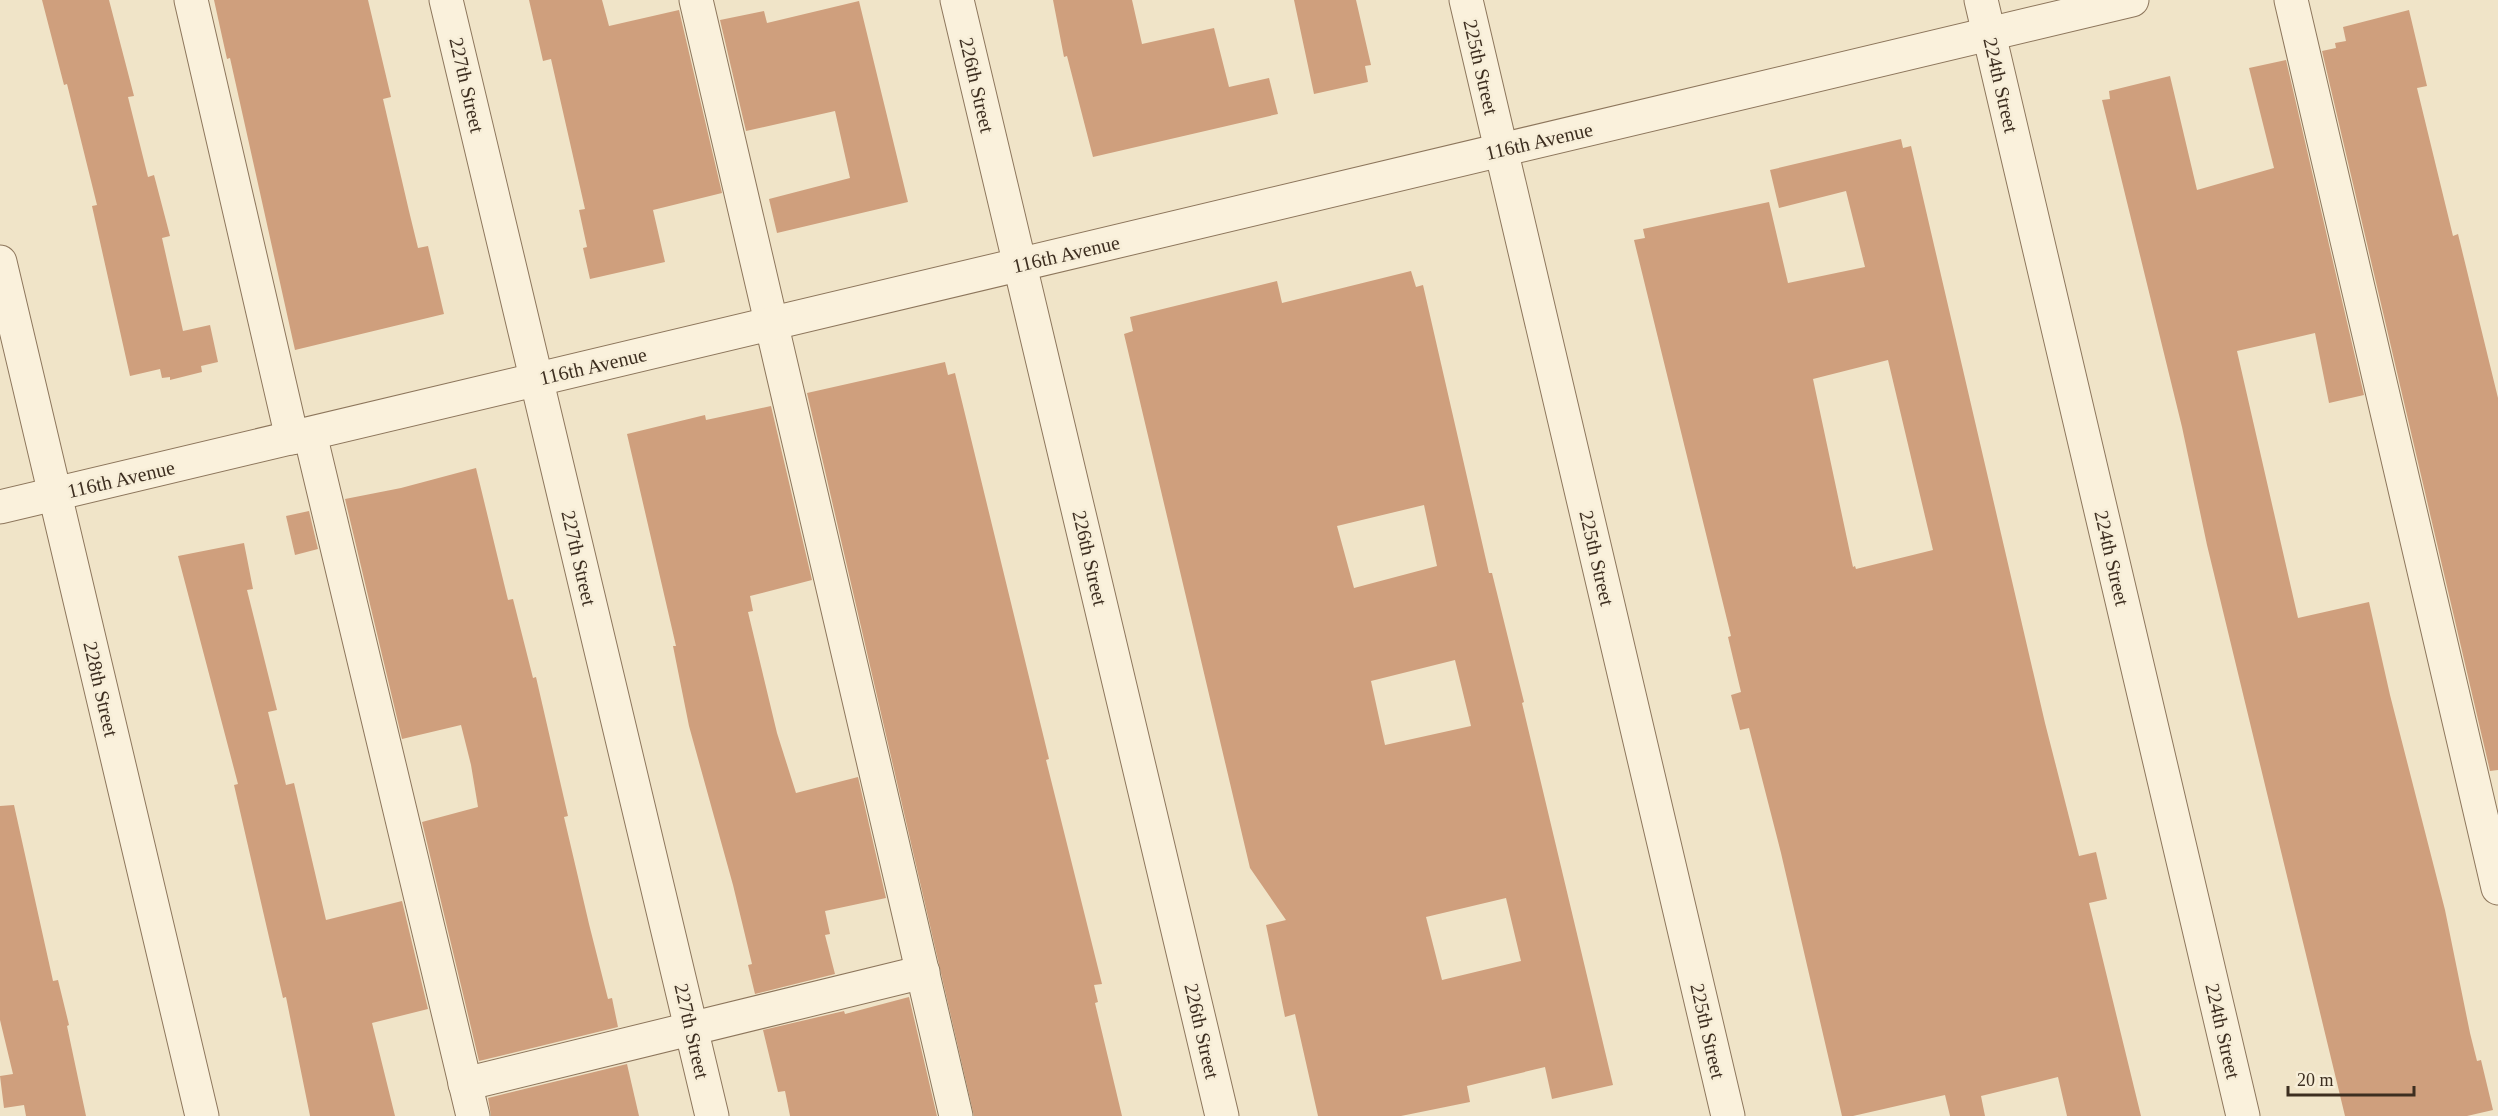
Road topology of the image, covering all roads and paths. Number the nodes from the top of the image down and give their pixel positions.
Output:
1 (191, 0) edge
2 (446, 0) edge
3 (696, 0) edge
4 (957, 0) edge
5 (1466, 0) edge
6 (1981, 0) edge
7 (2132, 0) edge
8 (2291, 0) edge
9 (1989, 34) junction
10 (1501, 150) junction
11 (0, 262) edge
12 (1020, 264) junction
13 (770, 324) junction
14 (536, 380) junction
15 (301, 436) junction
16 (55, 494) junction
17 (0, 507) edge
18 (2498, 888) edge
19 (922, 972) junction
20 (691, 1029) junction
21 (465, 1084) junction
22 (202, 1116) edge
23 (473, 1116) edge
24 (712, 1116) edge
25 (956, 1116) edge
26 (1222, 1116) edge
27 (1728, 1116) edge
28 (2243, 1116) edge

1 - 15 street
2 - 14 street, 227th Street
3 - 13 street
4 - 12 street, 226th Street
5 - 10 street, 225th Street
6 - 9 street, 224th Street
7 - 9 street, 116th Avenue
8 - 18 street
9 - 10 street, 116th Avenue
9 - 28 street, 224th Street
10 - 12 street, 116th Avenue
10 - 27 street, 225th Street
11 - 16 street, 228th Street
12 - 13 street, 116th Avenue
12 - 26 street, 226th Street
13 - 14 street, 116th Avenue
13 - 19 street
14 - 15 street, 116th Avenue
14 - 20 street, 227th Street
15 - 16 street, 116th Avenue
15 - 21 street
16 - 17 street, 116th Avenue
16 - 22 street, 228th Street
19 - 20 street
19 - 25 street
20 - 21 street
20 - 24 street, 227th Street
21 - 23 street

